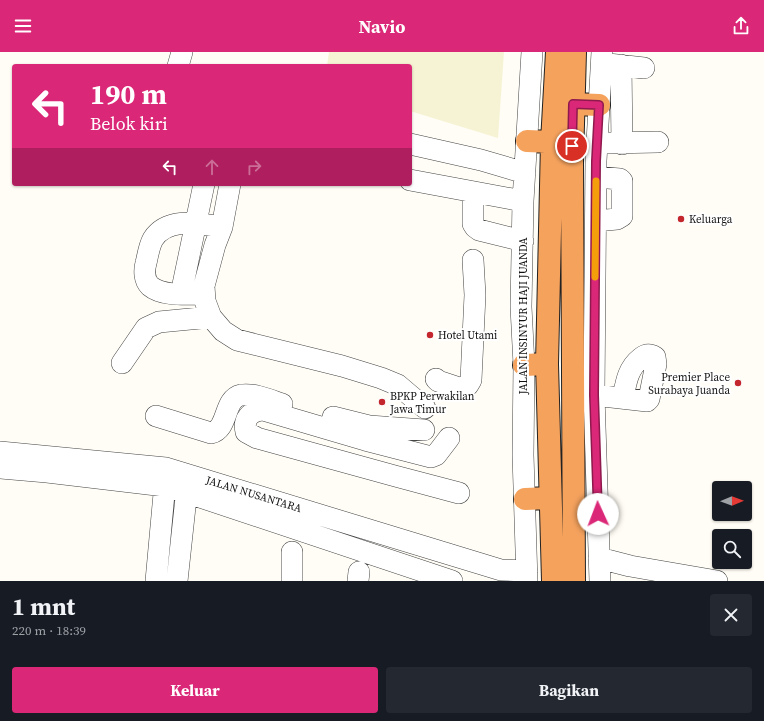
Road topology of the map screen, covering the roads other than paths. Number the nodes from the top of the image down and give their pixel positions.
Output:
1 (182, 52) edge
2 (532, 52) edge
3 (557, 52) edge
4 (575, 52) edge
5 (608, 60) edge
6 (179, 64) edge
7 (644, 68) dead end
8 (573, 104) junction
9 (599, 105) junction
10 (527, 141) junction
11 (552, 142) junction
12 (658, 142) dead end
13 (597, 143) junction
14 (412, 144) edge
15 (622, 144) junction
16 (525, 173) junction
17 (412, 180) edge
18 (204, 186) edge
19 (230, 186) edge
20 (473, 192) junction
21 (523, 201) junction
22 (196, 223) junction
23 (222, 227) junction
24 (523, 241) junction
25 (474, 260) dead end
26 (181, 294) junction
27 (204, 294) junction
28 (211, 317) junction
29 (122, 362) dead end
30 (547, 364) junction
31 (524, 365) junction
32 (436, 379) dead end
33 (594, 395) junction
34 (623, 398) dead end
35 (425, 408) dead end
36 (156, 416) dead end
37 (226, 416) junction
38 (246, 424) junction
39 (424, 430) dead end
40 (449, 438) dead end
41 (365, 440) junction
42 (402, 450) junction
43 (0, 452) edge
44 (358, 466) junction
45 (0, 468) edge
46 (394, 476) junction
47 (166, 477) junction
48 (187, 483) junction
49 (459, 493) dead end
50 (550, 498) junction
51 (525, 499) junction
52 (292, 552) dead end
53 (599, 558) junction
54 (630, 573) edge
55 (527, 576) edge
56 (156, 581) edge
57 (177, 581) edge
58 (292, 581) edge
59 (452, 581) edge
60 (553, 581) edge
61 (574, 581) edge
62 (600, 581) edge
63 (717, 581) edge

1 - 6 street
2 - 10 street, JALAN INSINYUR HAJI JUANDA
3 - 11 highway
4 - 8 highway
5 - 7 street
5 - 9 street
5 - 15 street
8 - 9 highway
8 - 61 highway
9 - 13 street
10 - 11 highway
10 - 16 street, JALAN INSINYUR HAJI JUANDA
11 - 30 highway
12 - 15 street
13 - 15 street
13 - 33 street
14 - 16 street
16 - 21 street, JALAN INSINYUR HAJI JUANDA
17 - 20 street
18 - 22 street
19 - 23 street
20 - 21 street
20 - 24 street
21 - 24 street, JALAN INSINYUR HAJI JUANDA
22 - 23 street
22 - 26 street
22 - 26 street
23 - 27 street
24 - 31 street, JALAN INSINYUR HAJI JUANDA
25 - 32 street
26 - 27 street
27 - 28 street
28 - 29 street
28 - 35 street
30 - 31 highway
30 - 50 highway
31 - 51 street, JALAN INSINYUR HAJI JUANDA
33 - 34 street
33 - 53 street
36 - 37 street
37 - 38 street
37 - 39 street
38 - 41 street
38 - 44 street
40 - 42 street
41 - 42 street
41 - 44 street
42 - 46 street
43 - 47 street, JALAN NUSANTARA
44 - 46 street
45 - 47 street, JALAN NUSANTARA
46 - 49 street
47 - 48 street, JALAN NUSANTARA
47 - 56 street
48 - 55 street, JALAN NUSANTARA
48 - 57 street
48 - 59 street, JALAN NUSANTARA
50 - 51 highway
50 - 60 highway
51 - 55 street, JALAN INSINYUR HAJI JUANDA
52 - 58 street
53 - 54 street
53 - 62 street
54 - 63 street

